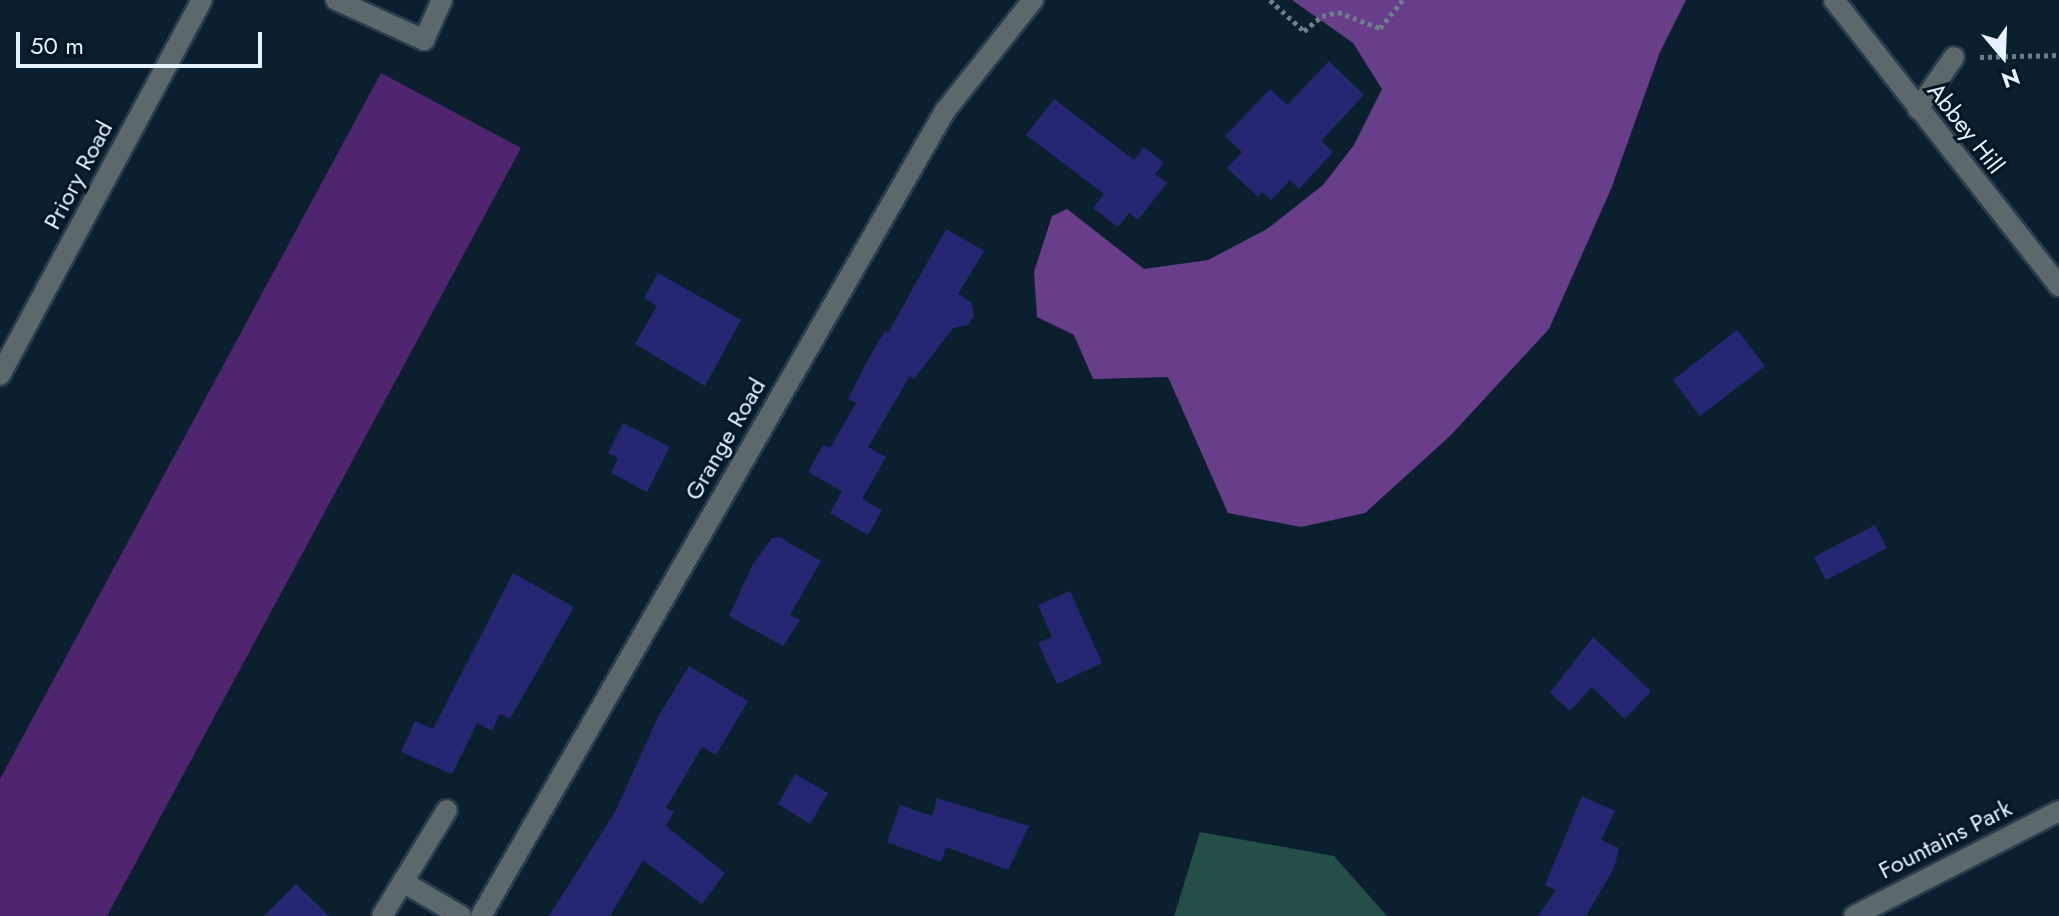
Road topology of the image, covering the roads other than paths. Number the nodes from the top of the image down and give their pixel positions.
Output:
1 (202, 0) edge
2 (336, 0) edge
3 (442, 0) edge
4 (1033, 0) edge
5 (1834, 0) edge
6 (1954, 57) road end
7 (1918, 109) junction
8 (2059, 286) edge
9 (0, 375) edge
10 (447, 810) dead end
11 (2059, 811) edge
12 (403, 882) junction
13 (382, 916) edge
14 (461, 916) edge
15 (481, 916) edge
16 (1854, 916) edge

1 - 9 street, Priory Road
2 - 3 street
4 - 15 street, Grange Road
5 - 7 street, Abbey Hill
6 - 7 street
7 - 8 street, Abbey Hill
10 - 12 street
11 - 16 street, Fountains Park
12 - 13 street
12 - 14 street

